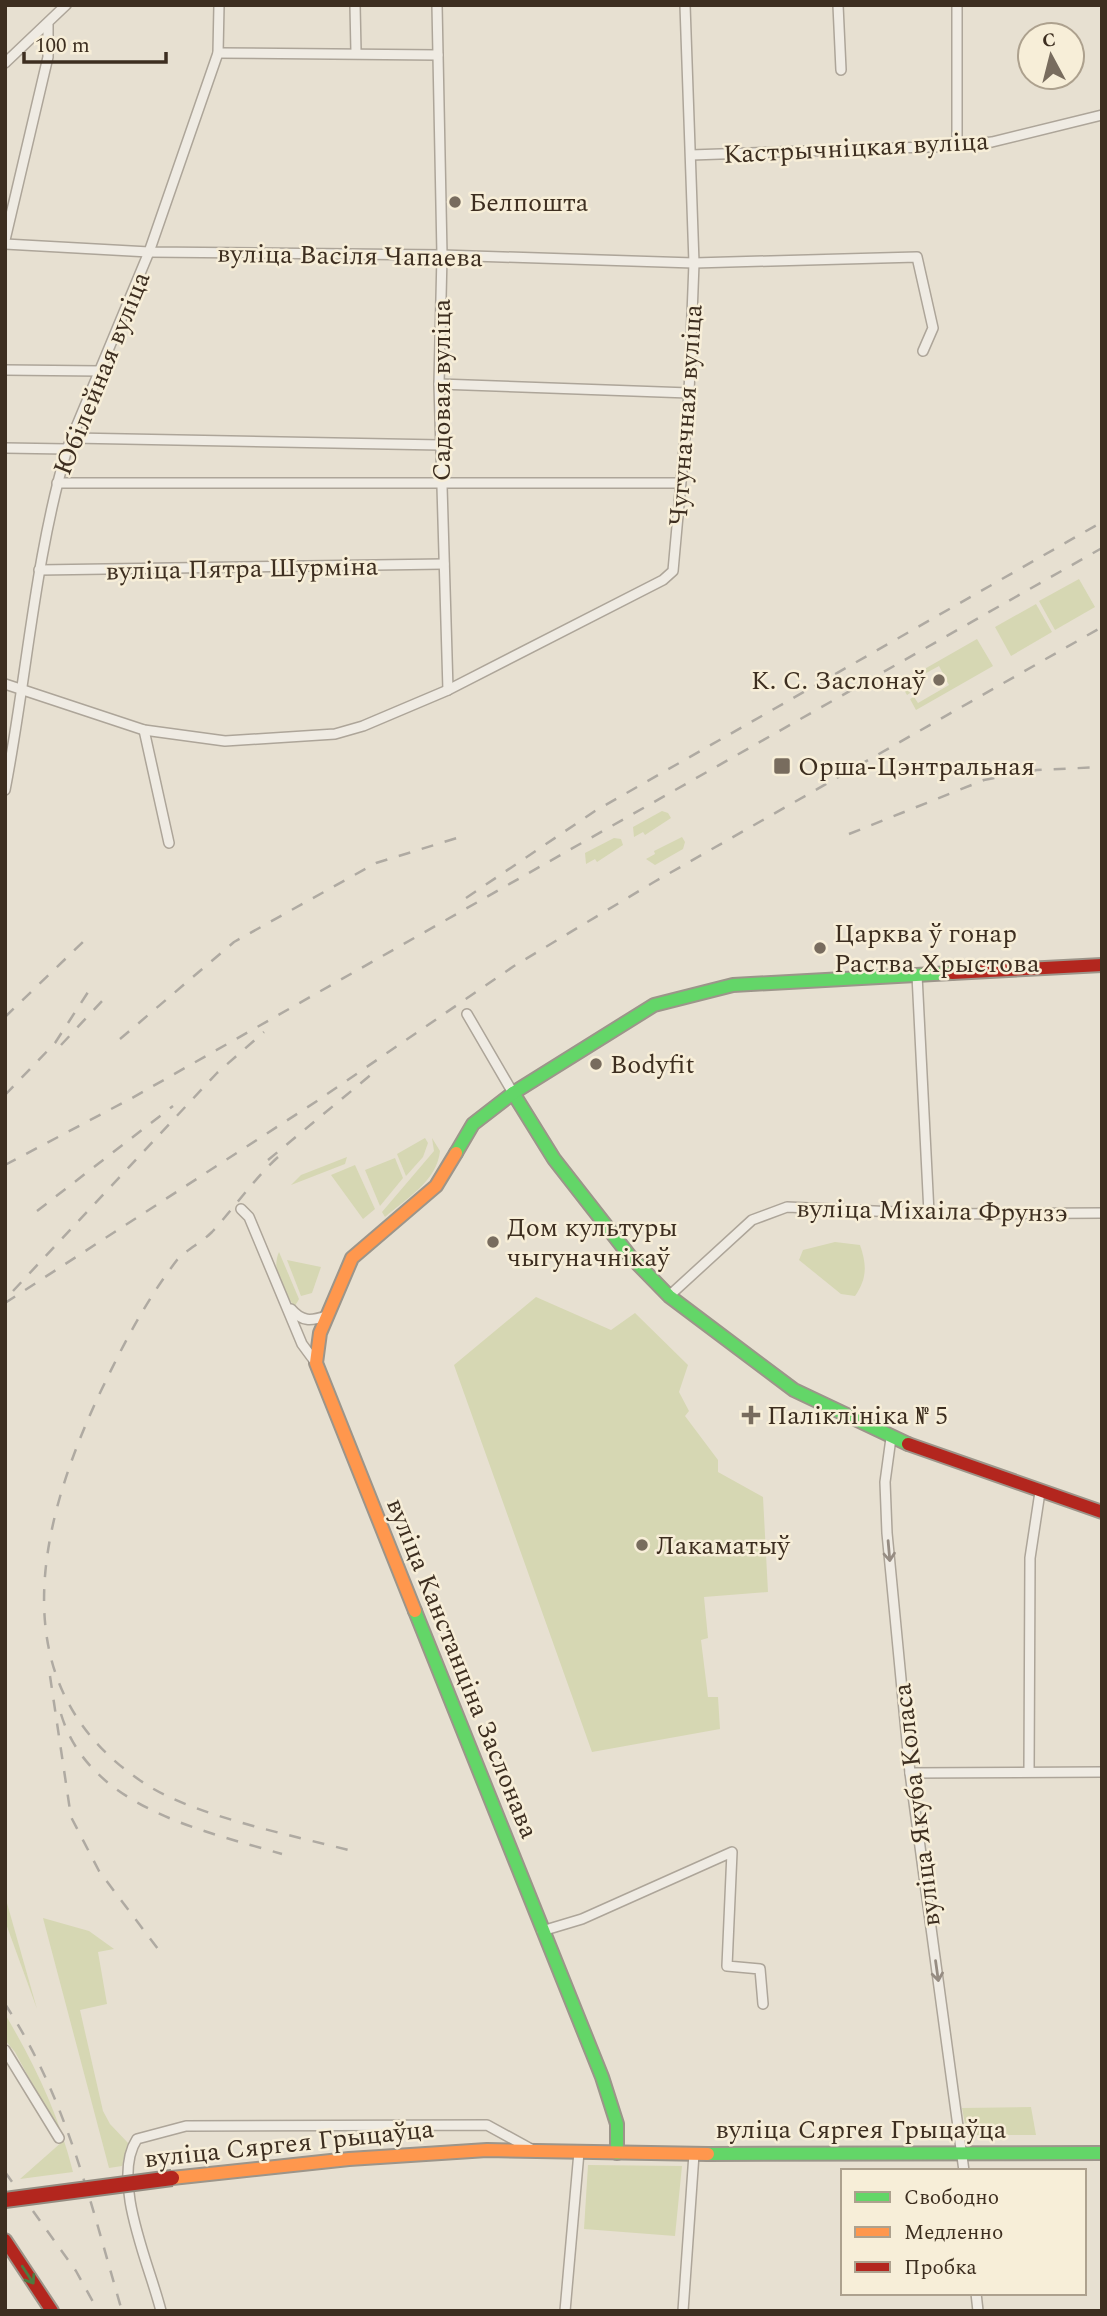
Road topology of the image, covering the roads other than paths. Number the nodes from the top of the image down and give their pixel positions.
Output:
1 (66, 5) edge
2 (219, 5) edge
3 (355, 5) edge
4 (437, 5) edge
5 (685, 5) edge
6 (838, 5) edge
7 (957, 5) edge
8 (48, 25) junction
9 (355, 52) junction
10 (218, 53) junction
11 (438, 54) junction
12 (5, 64) edge
13 (841, 70) dead end
14 (1102, 115) edge
15 (957, 146) junction
16 (691, 155) junction
17 (5, 242) edge
18 (149, 252) junction
19 (442, 255) junction
20 (694, 263) junction
21 (923, 351) dead end
22 (5, 370) edge
23 (100, 371) junction
24 (439, 384) junction
25 (689, 393) junction
26 (73, 438) junction
27 (441, 445) junction
28 (5, 448) edge
29 (67, 449) junction
30 (441, 482) junction
31 (57, 483) junction
32 (680, 483) junction
33 (444, 564) junction
34 (39, 570) junction
35 (5, 684) edge
36 (20, 688) junction
37 (448, 690) junction
38 (144, 730) junction
39 (5, 790) edge
40 (169, 843) dead end
41 (1102, 965) edge
42 (917, 975) junction
43 (467, 1014) dead end
44 (513, 1093) junction
45 (241, 1209) dead end
46 (929, 1213) junction
47 (1102, 1213) edge
48 (669, 1296) junction
49 (288, 1305) junction
50 (326, 1316) junction
51 (316, 1363) junction
52 (891, 1438) junction
53 (1040, 1492) junction
54 (1102, 1512) edge
55 (1029, 1771) junction
56 (1102, 1772) edge
57 (910, 1773) junction
58 (542, 1931) junction
59 (763, 2004) dead end
60 (5, 2050) edge
61 (59, 2138) dead end
62 (533, 2150) junction
63 (579, 2152) junction
64 (617, 2153) junction
65 (1102, 2153) edge
66 (694, 2154) junction
67 (962, 2154) junction
68 (964, 2169) edge
69 (5, 2200) edge
70 (5, 2239) edge
71 (52, 2311) edge
72 (161, 2311) edge
73 (565, 2311) edge
74 (683, 2311) edge

1 - 8 street
2 - 10 street, Юбілейная вуліца
3 - 9 street
4 - 11 street, Садовая вуліца
5 - 16 street, Чугуначная вуліца
6 - 13 street
7 - 15 street
8 - 12 street
8 - 17 street
9 - 10 street
9 - 11 street
10 - 18 street, Юбілейная вуліца
11 - 19 street, Садовая вуліца
14 - 15 street, Кастрычніцкая вуліца
15 - 16 street, Кастрычніцкая вуліца
16 - 20 street, Чугуначная вуліца
17 - 18 street, вуліца Васіля Чапаева
18 - 19 street, вуліца Васіля Чапаева
18 - 23 street, Юбілейная вуліца
19 - 20 street, вуліца Васіля Чапаева
19 - 24 street, Садовая вуліца
20 - 21 street
20 - 25 street, Чугуначная вуліца
22 - 23 street
23 - 26 street, Юбілейная вуліца
24 - 25 street
24 - 27 street, Садовая вуліца
25 - 32 street, Чугуначная вуліца
26 - 27 street
26 - 29 street, Юбілейная вуліца
27 - 30 street, Садовая вуліца
28 - 29 street
29 - 31 street, Юбілейная вуліца
30 - 31 street
30 - 32 street
30 - 33 street, Садовая вуліца
31 - 34 street, Юбілейная вуліца
32 - 37 street, Чугуначная вуліца
33 - 34 street, вуліца Пятра Шурміна
33 - 37 street, Садовая вуліца
34 - 36 street, Юбілейная вуліца
35 - 36 street
36 - 38 street
36 - 39 street, Юбілейная вуліца
37 - 38 street
38 - 40 street
41 - 42 street
42 - 44 street
42 - 46 street
43 - 44 street
44 - 48 street
44 - 50 street
45 - 49 street, вуліца Канстанціна Заслонава
46 - 47 street, вуліца Міхаіла Фрунзэ
46 - 48 street, вуліца Міхаіла Фрунзэ
48 - 52 street
49 - 50 street
49 - 51 street, вуліца Канстанціна Заслонава
50 - 51 street
51 - 58 street, вуліца Канстанціна Заслонава
52 - 53 street
52 -> 57 street, вуліца Якуба Коласа
53 - 54 street
53 - 55 street
55 - 56 street
55 - 57 street
57 -> 67 street, вуліца Якуба Коласа
58 - 59 street
58 - 64 street, вуліца Канстанціна Заслонава
60 - 61 street
62 - 63 street, вуліца Сяргея Грыцаўца
62 - 69 street, вуліца Сяргея Грыцаўца, bridge
62 - 72 street
63 - 64 street, вуліца Сяргея Грыцаўца
63 - 73 street
64 - 66 street, вуліца Сяргея Грыцаўца
65 - 67 street, вуліца Сяргея Грыцаўца
66 - 67 street, вуліца Сяргея Грыцаўца
66 - 74 street
67 - 68 street, вуліца Якуба Коласа
70 -> 71 street

